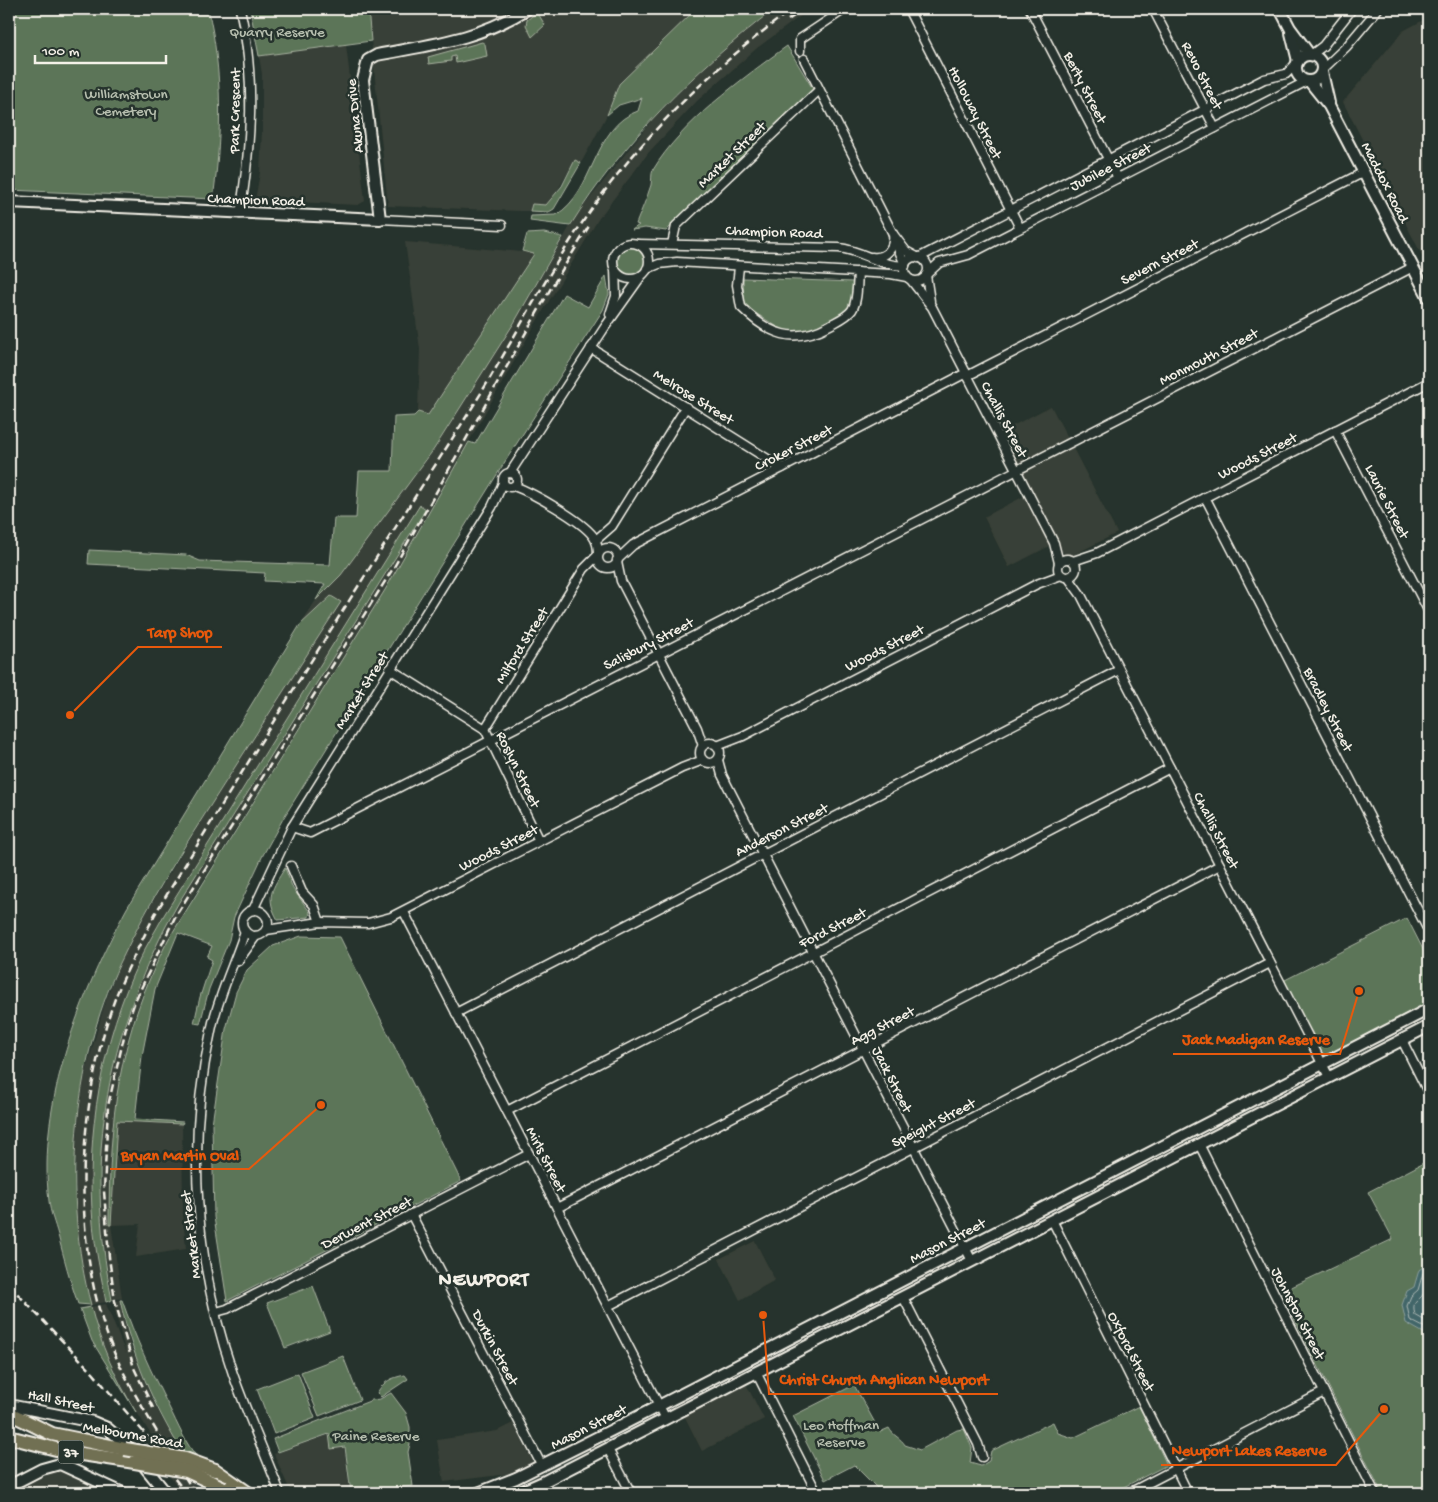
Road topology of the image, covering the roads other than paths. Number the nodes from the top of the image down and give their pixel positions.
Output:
1 (240, 9) edge
2 (528, 9) edge
3 (845, 9) edge
4 (908, 9) edge
5 (1030, 9) edge
6 (1153, 9) edge
7 (1280, 9) edge
8 (1352, 9) edge
9 (1378, 9) edge
10 (1290, 28) junction
11 (1311, 55) junction
12 (1297, 62) junction
13 (1322, 71) junction
14 (1308, 81) junction
15 (819, 90) junction
16 (1329, 106) junction
17 (1205, 109) junction
18 (1215, 128) junction
19 (1108, 158) junction
20 (1364, 172) junction
21 (1118, 178) junction
22 (9, 202) edge
23 (1011, 210) junction
24 (240, 214) junction
25 (380, 219) junction
26 (502, 225) dead end
27 (1020, 228) junction
28 (893, 234) junction
29 (638, 244) junction
30 (672, 244) junction
31 (870, 257) junction
32 (917, 258) junction
33 (905, 265) junction
34 (739, 266) junction
35 (1413, 267) junction
36 (615, 270) junction
37 (644, 272) junction
38 (858, 272) junction
39 (926, 274) junction
40 (909, 279) junction
41 (1429, 298) edge
42 (932, 307) junction
43 (605, 327) junction
44 (591, 348) junction
45 (966, 374) junction
46 (1429, 382) edge
47 (686, 407) junction
48 (1335, 430) junction
49 (782, 468) junction
50 (1016, 470) junction
51 (513, 480) junction
52 (503, 482) junction
53 (1205, 497) junction
54 (492, 507) junction
55 (599, 538) junction
56 (633, 546) junction
57 (612, 549) junction
58 (598, 555) junction
59 (617, 561) junction
60 (604, 567) junction
61 (1067, 568) junction
62 (581, 575) junction
63 (621, 581) junction
64 (1429, 612) edge
65 (658, 654) junction
66 (390, 669) junction
67 (1119, 670) junction
68 (484, 729) junction
69 (489, 742) junction
70 (710, 753) junction
71 (1170, 768) junction
72 (292, 827) junction
73 (539, 842) junction
74 (763, 854) junction
75 (1220, 865) junction
76 (291, 866) dead end
77 (262, 893) junction
78 (252, 910) junction
79 (404, 912) junction
80 (266, 916) junction
81 (320, 922) junction
82 (289, 926) junction
83 (266, 930) junction
84 (245, 931) junction
85 (1429, 932) edge
86 (256, 936) junction
87 (813, 953) junction
88 (1270, 963) junction
89 (234, 967) junction
90 (1429, 1009) edge
91 (456, 1013) junction
92 (1429, 1026) edge
93 (1402, 1040) junction
94 (863, 1050) junction
95 (1322, 1064) junction
96 (1329, 1077) junction
97 (1429, 1094) edge
98 (507, 1111) junction
99 (1199, 1144) junction
100 (913, 1148) junction
101 (529, 1154) junction
102 (557, 1208) junction
103 (411, 1214) junction
104 (1052, 1220) junction
105 (965, 1248) junction
106 (972, 1261) junction
107 (903, 1297) junction
108 (608, 1306) junction
109 (216, 1312) junction
110 (756, 1372) junction
111 (1324, 1392) junction
112 (9, 1405) edge
113 (659, 1406) junction
114 (9, 1413) edge
115 (666, 1419) junction
116 (9, 1437) edge
117 (608, 1449) junction
118 (982, 1457) dead end
119 (542, 1466) junction
120 (1176, 1469) junction
121 (10, 1488) edge
122 (227, 1491) edge
123 (124, 1493) edge
124 (166, 1493) edge
125 (248, 1493) edge
126 (280, 1493) edge
127 (478, 1493) edge
128 (518, 1493) edge
129 (631, 1493) edge
130 (817, 1493) edge
131 (1129, 1493) edge
132 (1188, 1493) edge
133 (1375, 1493) edge

1 - 24 street, Park Crescent
2 - 25 street, Akuna Drive
3 - 15 street
4 - 23 street, Holloway Street
5 - 19 street, Berty Street
6 - 17 street, Revo Street
7 - 10 street
8 - 11 street
9 - 13 street
10 - 11 street
10 - 12 street
11 - 12 street
11 - 13 street
12 - 14 street
12 - 17 street, Jubilee Street
13 - 14 street
13 - 16 street, Maddox Road
14 - 16 street, Maddox Road
14 - 18 street, Jubilee Street
15 - 28 street
15 - 30 street, Market Street
16 - 20 street, Maddox Road
17 - 18 street, Revo Street
17 - 19 street, Jubilee Street
18 - 21 street, Jubilee Street
19 - 21 street, Berty Street
19 - 23 street, Jubilee Street
20 - 35 street, Maddox Road
20 - 45 street, Severn Street
21 - 27 street, Jubilee Street
22 - 24 street, Champion Road
23 - 27 street, Holloway Street
23 - 32 street, Jubilee Street
24 - 25 street, Champion Road
25 - 26 street, Champion Road
27 - 39 street, Jubilee Street
28 - 31 street
28 - 32 street
28 - 33 street
29 - 30 street, Champion Road
29 - 36 street
29 - 37 street
30 - 31 street, Champion Road
31 - 33 street, Champion Road
32 - 33 street
32 - 39 street
33 - 40 street
34 - 37 street
34 - 38 street
34 - 38 street
35 - 41 street, Maddox Road
35 - 50 street, Monmouth Street
36 - 37 street
36 - 43 street, Market Street
37 - 43 street, Market Street
38 - 40 street
39 - 40 street
39 - 42 street, Challis Street
40 - 42 street, Challis Street
42 - 45 street, Challis Street
43 - 44 street, Market Street
44 - 47 street, Melrose Street
44 - 51 street, Market Street
45 - 49 street, Croker Street
45 - 50 street, Challis Street
46 - 48 street, Woods Street
47 - 49 street, Melrose Street
47 - 55 street
48 - 53 street, Woods Street
48 - 64 street, Laurie Street
49 - 56 street, Croker Street
50 - 61 street, Challis Street
50 - 65 street, Salisbury Street
51 - 52 street
51 - 52 street, Market Street
51 - 54 street, Market Street
51 - 55 street
52 - 54 street, Market Street
53 - 61 street, Woods Street
53 - 85 street, Bradley Street
54 - 66 street, Market Street
55 - 57 street
55 - 58 street
56 - 57 street, Croker Street
56 - 59 street, Croker Street
57 - 58 street
57 - 59 street
58 - 60 street
58 - 62 street, Milford Street
59 - 60 street
59 - 63 street, Jack Street
60 - 62 street
60 - 63 street, Jack Street
61 - 67 street, Challis Street
61 - 70 street, Woods Street
62 - 68 street, Milford Street
63 - 65 street, Jack Street
65 - 69 street, Salisbury Street
65 - 70 street, Jack Street
66 - 68 street, Roslyn Street
66 - 72 street, Market Street
67 - 71 street, Challis Street
67 - 74 street, Anderson Street
68 - 69 street, Roslyn Street
69 - 72 street, Salisbury Street
69 - 73 street, Roslyn Street
70 - 73 street, Woods Street
70 - 74 street, Jack Street
71 - 75 street, Challis Street
71 - 87 street, Ford Street
72 - 77 street, Market Street
73 - 79 street, Woods Street
74 - 87 street, Jack Street
74 - 91 street, Anderson Street
75 - 88 street, Challis Street
75 - 94 street, Agg Street
76 - 81 street
77 - 78 street, Market Street
77 - 80 street, Market Street
78 - 80 street
78 - 84 street
79 - 81 street, Woods Street
79 - 91 street, Mirls Street
80 - 82 street, Woods Street
80 - 83 street
81 - 82 street, Woods Street
82 - 83 street, Woods Street
83 - 86 street
84 - 86 street
84 - 89 street, Market Street
86 - 89 street, Market Street
87 - 94 street, Jack Street
87 - 98 street, Ford Street
88 - 95 street, Challis Street
88 - 100 street, Speight Street
89 - 109 street, Market Street
90 - 95 street, Mason Street
91 - 98 street, Mirls Street
92 - 93 street, Mason Street
93 - 96 street, Mason Street
93 - 97 street
94 - 100 street, Jack Street
94 - 102 street, Agg Street
95 - 96 street, Challis Street
95 - 105 street, Mason Street
96 - 99 street, Mason Street
98 - 101 street, Mirls Street
99 - 104 street, Mason Street
99 - 111 street, Johnston Street
100 - 105 street, Jack Street
100 - 108 street, Speight Street
101 - 102 street, Mirls Street
101 - 103 street, Derwent Street
102 - 108 street, Mirls Street
103 - 109 street, Derwent Street
103 - 119 street, Durkin Street
104 - 106 street, Mason Street
104 - 120 street, Oxford Street
105 - 106 street, Jack Street
105 - 113 street, Mason Street
106 - 107 street, Mason Street
107 - 110 street, Mason Street
107 - 118 street
108 - 113 street, Mirls Street
109 - 126 street, Market Street
110 - 115 street, Mason Street
110 - 130 street
111 - 120 street
111 - 133 street, Johnston Street
112 - 124 street, Hall Street
113 - 115 street, Mirls Street
113 - 119 street, Mason Street
114 - 125 main road, Melbourne Road / 37, bridge
115 - 117 street, Mason Street
116 - 122 main road, Melbourne Road / 37, bridge
117 - 128 street, Mason Street
117 - 129 street
119 - 127 street, Mason Street
120 - 131 street
120 - 132 street, Oxford Street
121 - 123 street

